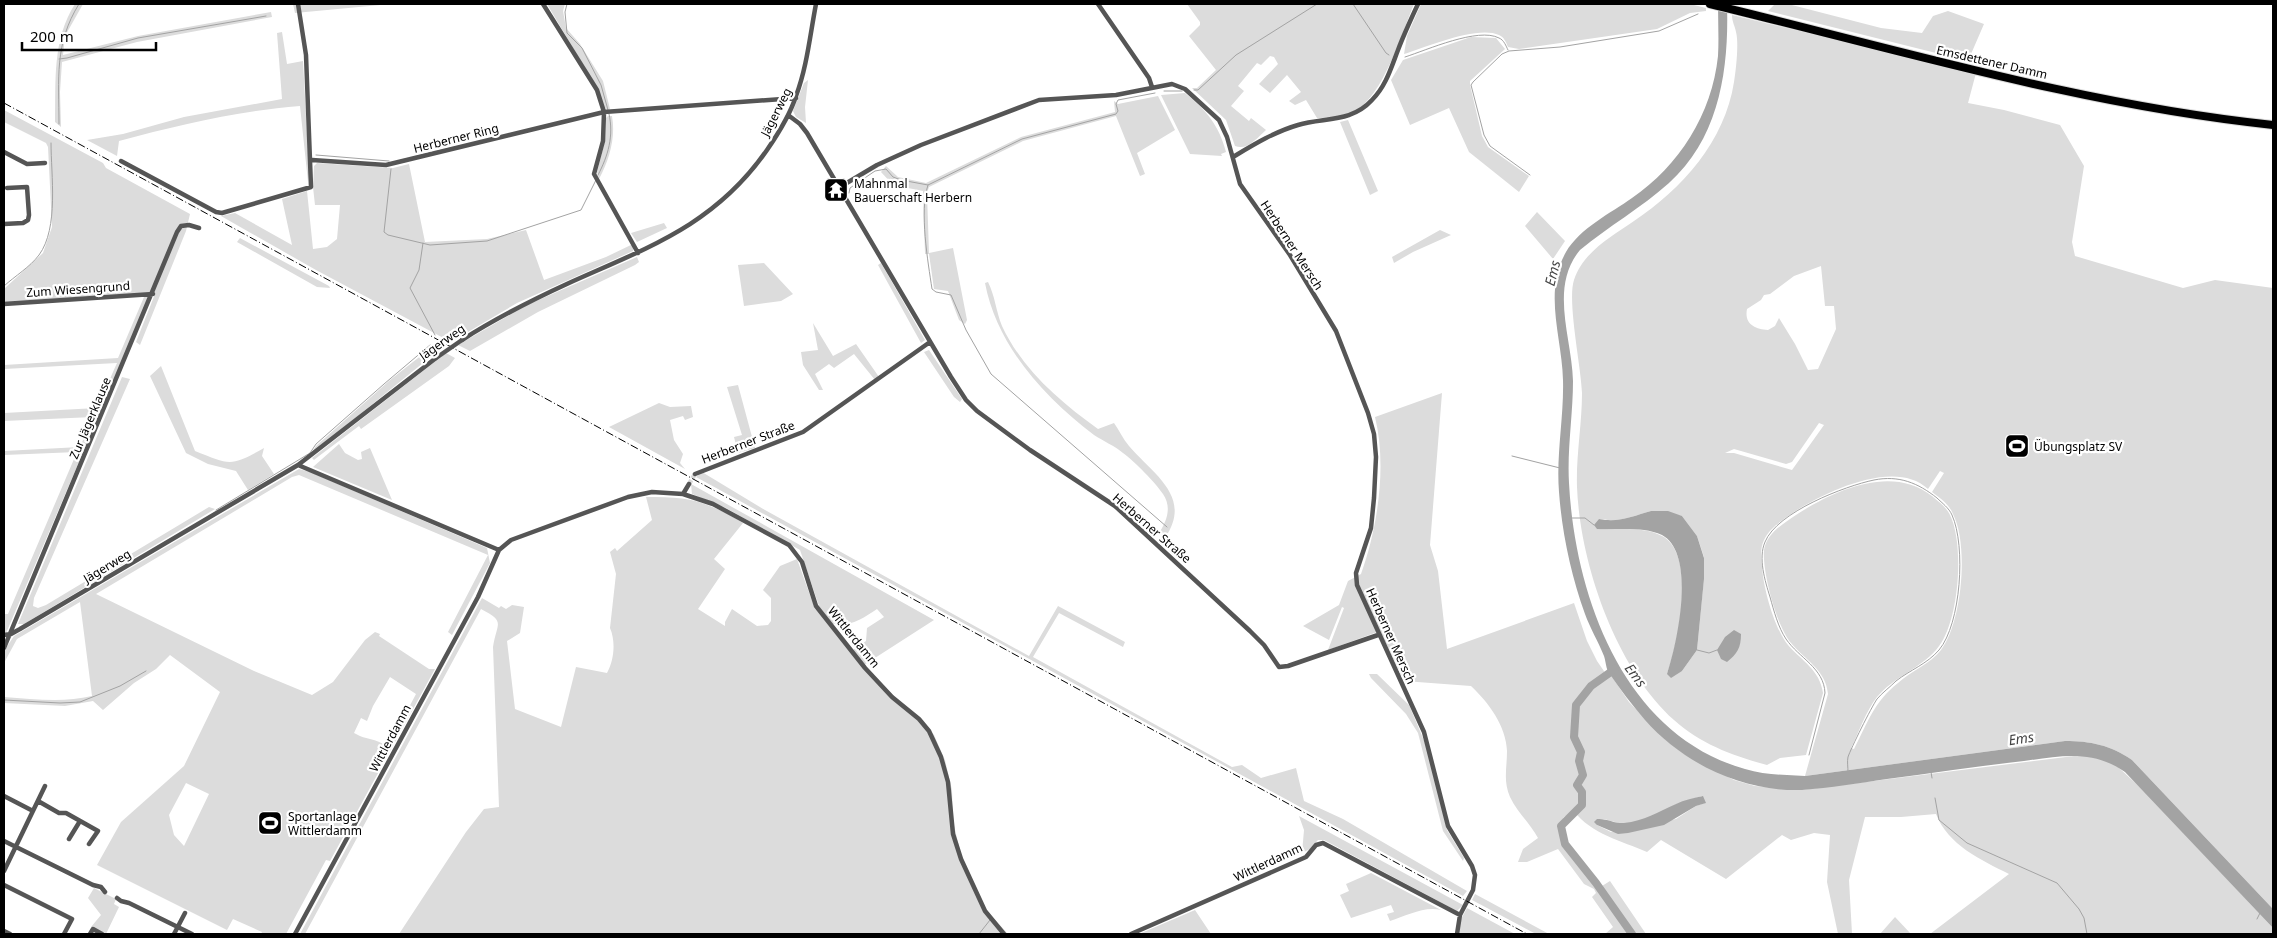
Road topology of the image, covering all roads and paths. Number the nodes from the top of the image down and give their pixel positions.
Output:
1 (298, 4) edge
2 (543, 4) edge
3 (816, 4) edge
4 (1098, 4) edge
5 (1418, 4) edge
6 (1710, 4) edge
7 (1152, 87) junction
8 (796, 98) junction
9 (604, 112) junction
10 (788, 115) junction
11 (2273, 125) edge
12 (4, 152) edge
13 (1232, 157) junction
14 (312, 160) junction
15 (121, 161) dead end
16 (45, 163) dead end
17 (840, 187) junction
18 (7, 188) dead end
19 (4, 224) edge
20 (199, 228) dead end
21 (638, 253) junction
22 (153, 294) junction
23 (4, 304) edge
24 (930, 342) junction
25 (298, 465) junction
26 (695, 474) tunnel mouth
27 (689, 484) tunnel mouth
28 (683, 494) junction
29 (499, 550) junction
30 (11, 634) junction
31 (4, 635) edge
32 (1378, 635) junction
33 (4, 648) edge
34 (45, 786) dead end
35 (4, 796) edge
36 (38, 801) junction
37 (33, 811) junction
38 (80, 821) junction
39 (69, 839) dead end
40 (4, 841) edge
41 (89, 844) dead end
42 (16, 847) junction
43 (4, 871) edge
44 (4, 885) edge
45 (106, 892) dead end
46 (117, 898) dead end
47 (185, 912) dead end
48 (1460, 915) junction
49 (178, 927) junction
50 (4, 931) edge
51 (10, 934) edge
52 (64, 934) edge
53 (90, 934) edge
54 (102, 934) edge
55 (174, 934) edge
56 (192, 934) edge
57 (295, 934) edge
58 (1004, 934) edge
59 (1131, 934) edge
60 (1457, 934) edge

1 - 14 street
2 - 9 street
3 - 8 street, Jägerweg
4 - 7 street
5 - 13 street
6 - 11 main road, Emsdettener Damm
7 - 13 street, Herberner Mersch
7 - 17 street, Herberner Mersch
8 - 9 street, Herberner Ring
8 - 10 street, Jägerweg
9 - 14 street, Herberner Ring
9 - 21 street
10 - 17 street, Herberner Straße
10 - 21 street, Jägerweg
12 - 16 street
13 - 32 street, Herberner Mersch
14 - 15 street
17 - 24 street, Herberner Straße
18 - 19 street
20 - 22 street, Zur Jägerklause
21 - 25 street, Jägerweg, bridge
22 - 23 street, Zum Wiesengrund
22 - 30 street, Zur Jägerklause
24 - 26 street, Herberner Straße
24 - 32 street, Herberner Straße
25 - 29 street
25 - 30 street, Jägerweg
27 - 28 street
28 - 29 street, Wittlerdamm
28 - 58 street, Wittlerdamm
29 - 57 street, Wittlerdamm
30 - 31 street
30 - 33 street
32 - 48 street, Herberner Mersch
34 - 36 street
35 - 37 street
36 - 37 street
36 - 38 street
37 - 42 street
38 - 39 street
38 - 41 street
40 - 42 street
42 - 43 street
42 - 45 street
44 - 52 street
46 - 49 street
47 - 49 street
48 - 59 street, Wittlerdamm
48 - 60 street, Herberner Mersch
49 - 55 street
49 - 56 street
50 - 51 street
53 - 54 street

